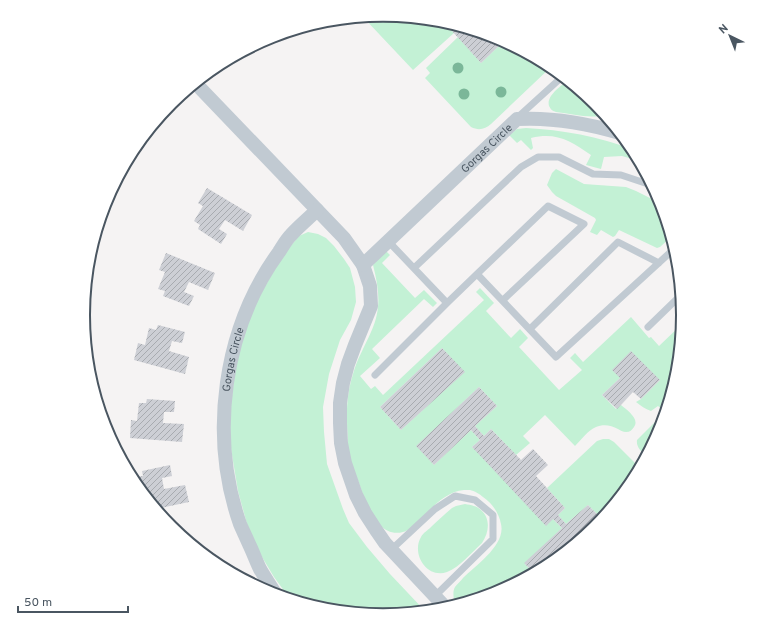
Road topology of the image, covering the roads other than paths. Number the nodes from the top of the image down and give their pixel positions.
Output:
1 (558, 81) edge
2 (201, 89) dead end
3 (517, 119) junction
4 (607, 127) edge
5 (645, 183) edge
6 (317, 210) junction
7 (388, 241) junction
8 (669, 254) edge
9 (659, 263) junction
10 (363, 265) junction
11 (414, 268) junction
12 (477, 274) junction
13 (503, 300) junction
14 (675, 301) edge
15 (446, 303) junction
16 (648, 327) dead end
17 (530, 329) junction
18 (374, 375) dead end
19 (392, 550) junction
20 (271, 586) edge
21 (435, 596) junction
22 (440, 602) edge

1 - 3 lane
2 - 6 street
3 - 4 street, Gorgas Circle
3 - 7 street, Gorgas Circle
5 - 11 lane
6 - 10 street
6 - 20 street, Gorgas Circle
7 - 10 street, Gorgas Circle
7 - 11 lane
8 - 9 lane
9 - 17 lane
9 - 17 lane
10 - 19 street
11 - 15 lane
12 - 13 lane
12 - 13 lane
12 - 15 lane
13 - 17 lane
14 - 16 lane
15 - 18 lane
19 - 21 street
19 - 21 lane
21 - 22 street

